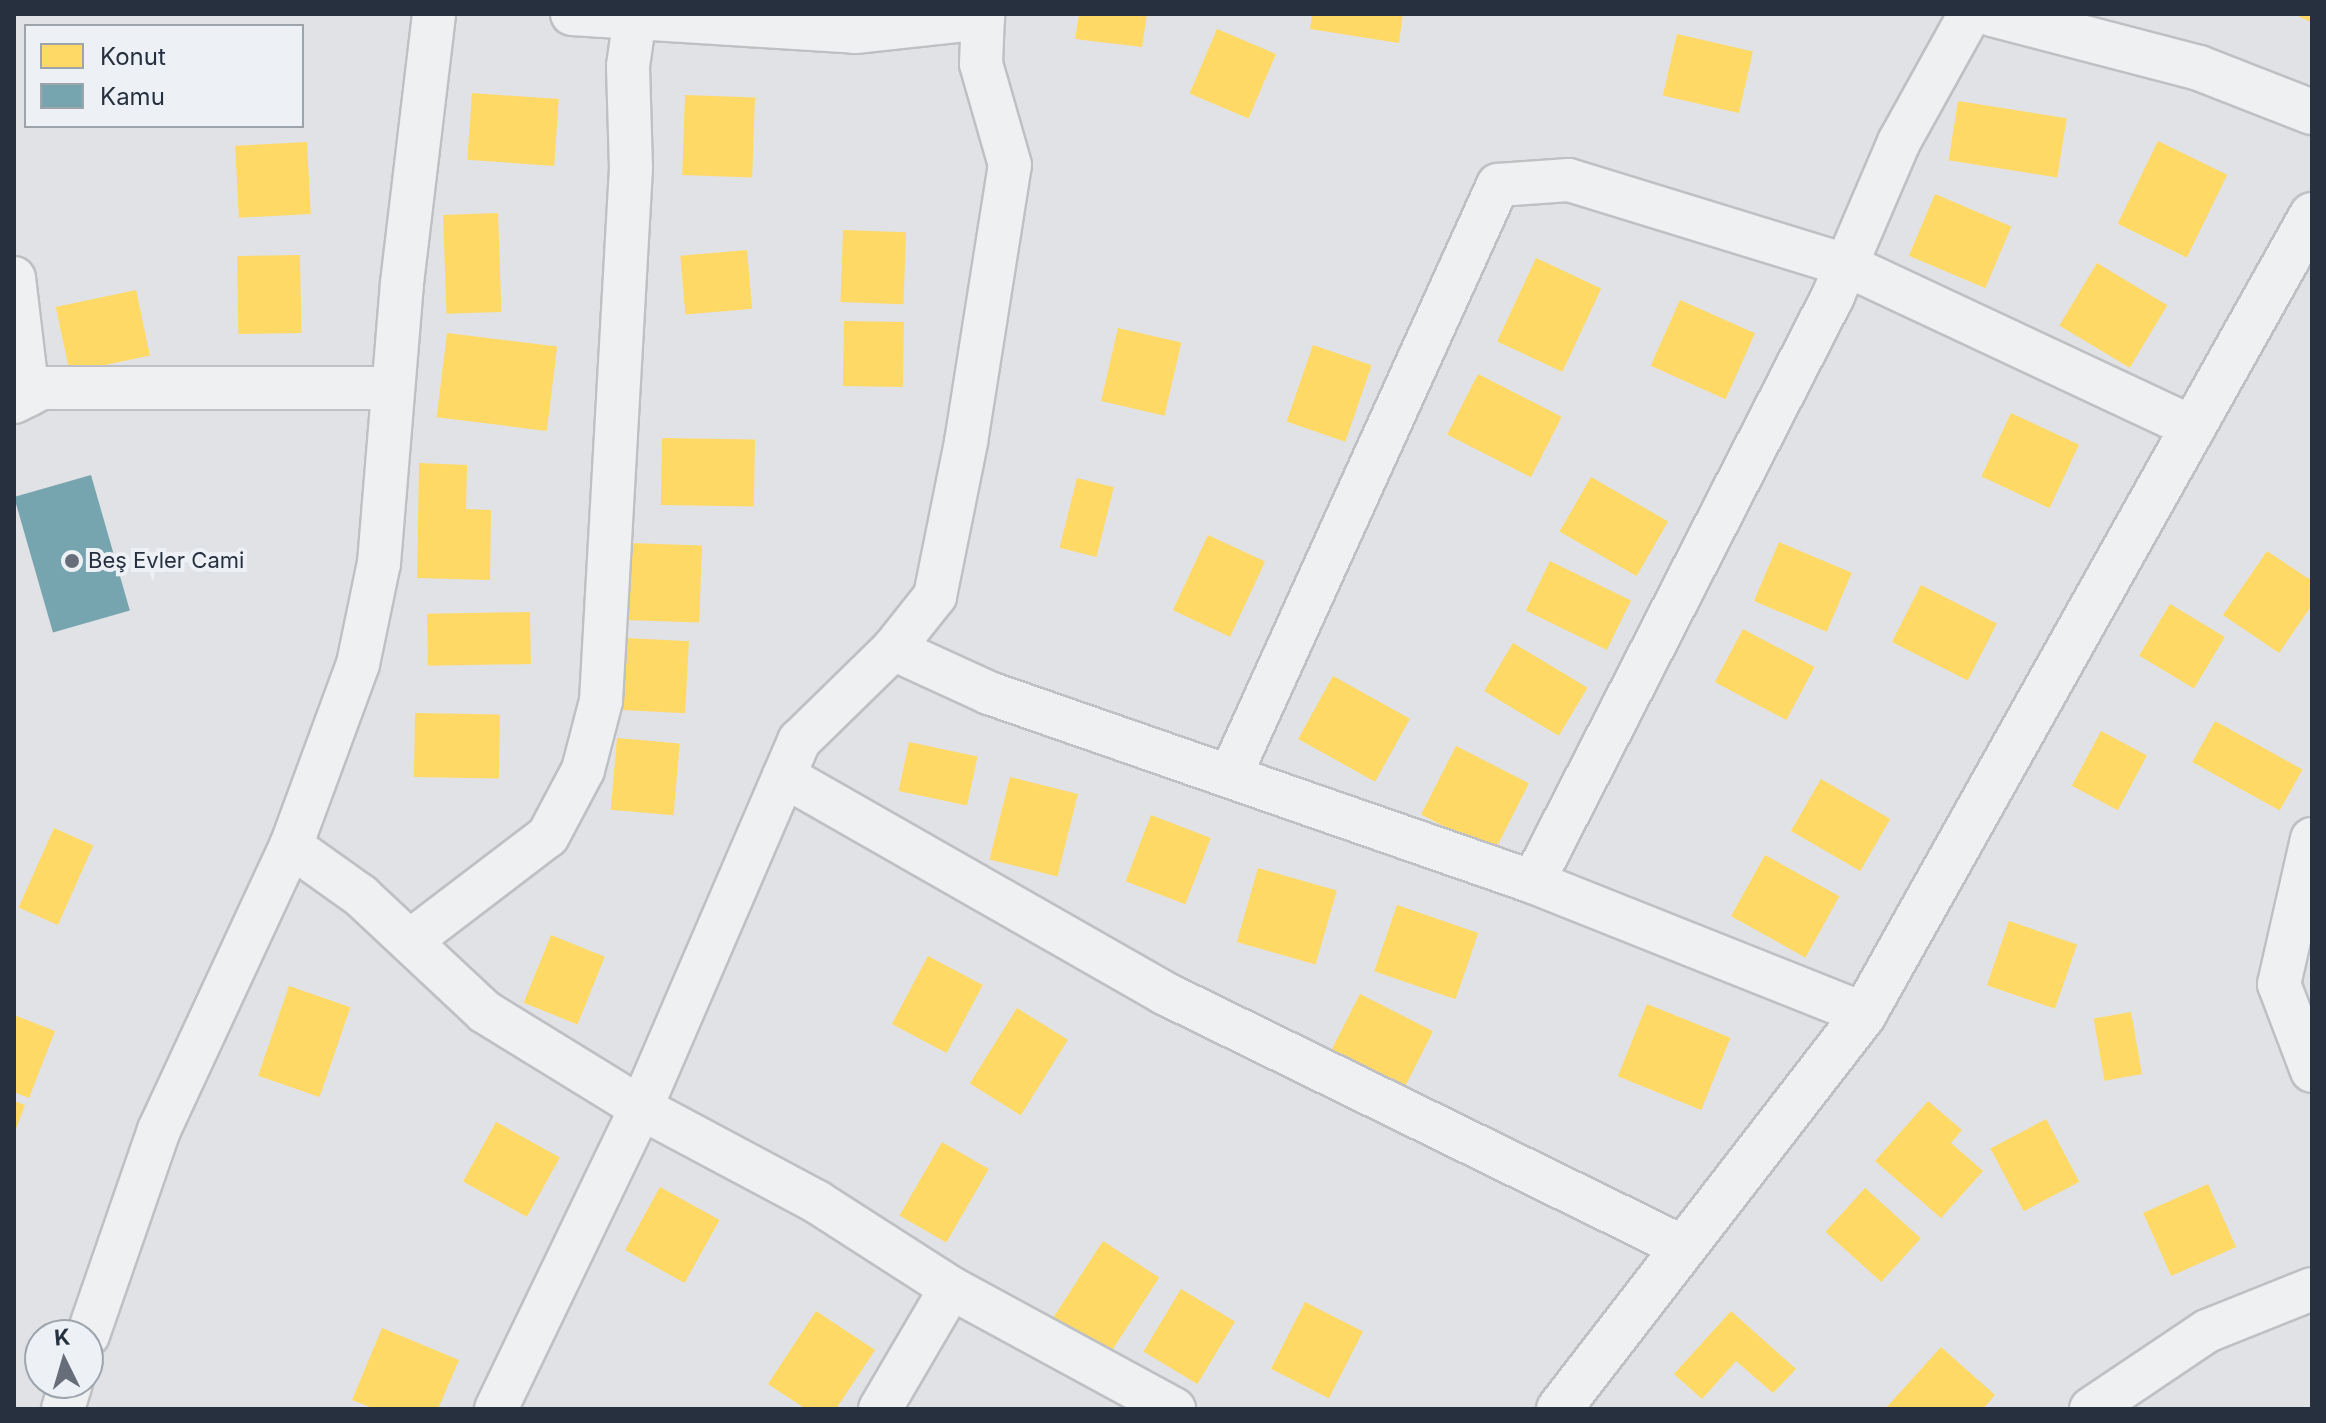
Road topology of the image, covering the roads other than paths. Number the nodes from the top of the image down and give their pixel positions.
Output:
1 (434, 14) edge
2 (572, 14) edge
3 (1970, 14) edge
4 (1992, 14) edge
5 (983, 16) edge
6 (635, 17) junction
7 (2312, 112) edge
8 (2312, 215) edge
9 (1846, 265) junction
10 (14, 278) edge
11 (393, 388) junction
12 (21, 399) edge
13 (2194, 428) junction
14 (893, 649) junction
15 (784, 776) junction
16 (1230, 776) junction
17 (2312, 839) edge
18 (291, 846) junction
19 (1533, 882) junction
20 (410, 941) junction
21 (1864, 1014) junction
22 (2312, 1071) edge
23 (641, 1108) junction
24 (1683, 1247) junction
25 (951, 1288) junction
26 (2312, 1289) edge
27 (94, 1319) edge
28 (496, 1409) edge
29 (880, 1409) edge
30 (1174, 1409) edge
31 (1559, 1409) edge
32 (2091, 1409) edge

1 - 11 street
2 - 6 street
3 - 9 street
4 - 7 street
5 - 6 street
5 - 14 street
6 - 20 street
8 - 13 street
9 - 13 street
9 - 16 street
9 - 19 street
10 - 12 street
11 - 12 street
11 - 18 street
13 - 21 street
14 - 15 street
14 - 16 street
15 - 23 street
15 - 24 street
16 - 19 street
17 - 22 street
18 - 20 street
18 - 27 street
19 - 21 street
20 - 23 street
21 - 24 street
23 - 25 street
23 - 28 street
24 - 31 street
25 - 29 street
25 - 30 street
26 - 32 street

